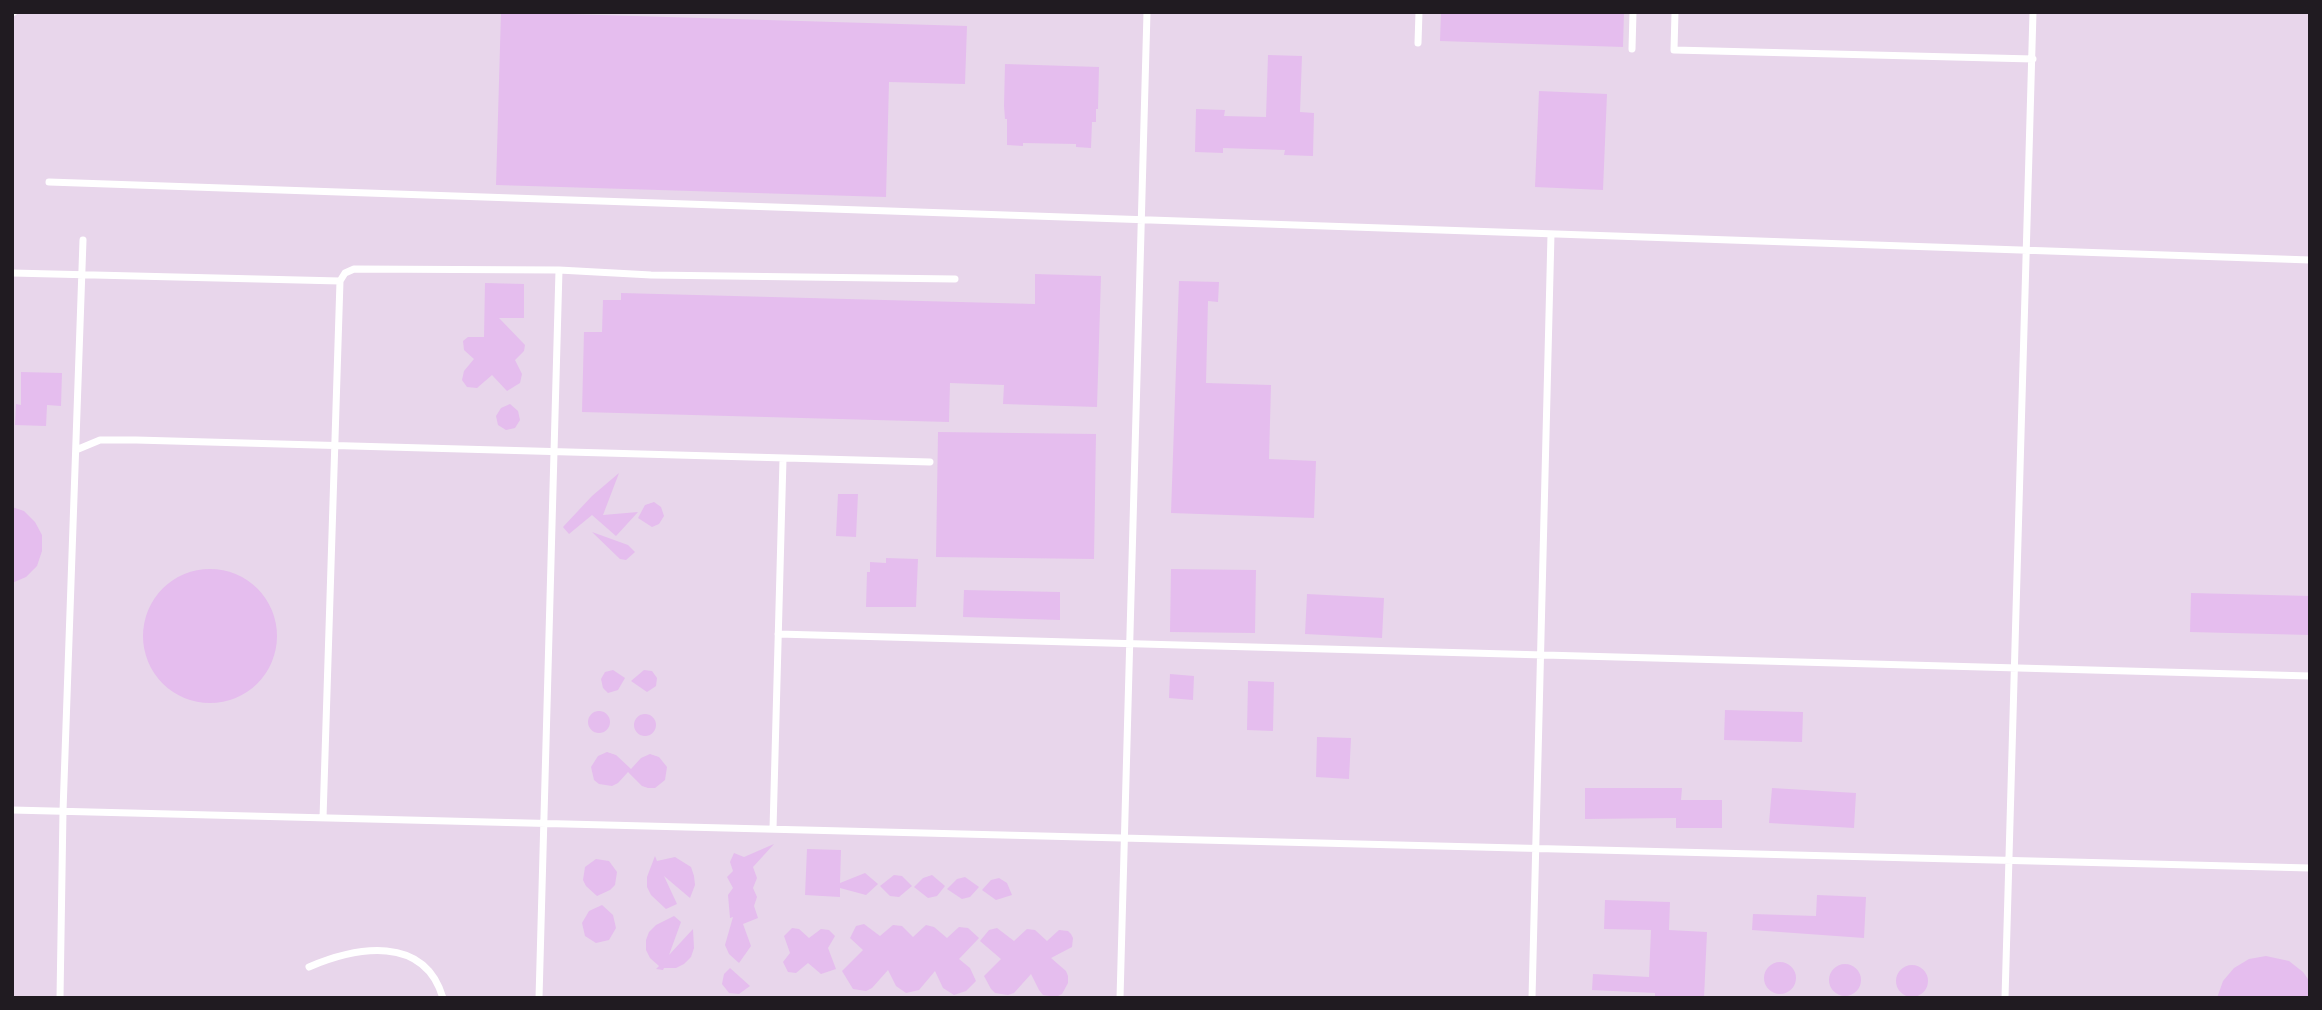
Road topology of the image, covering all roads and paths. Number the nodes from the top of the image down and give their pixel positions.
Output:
1 (1147, 12) edge
2 (1419, 12) edge
3 (1633, 12) edge
4 (1675, 12) edge
5 (2034, 12) edge
6 (1418, 43) dead end
7 (1632, 49) dead end
8 (2033, 59) junction
9 (49, 182) dead end
10 (1141, 220) junction
11 (1551, 234) junction
12 (83, 240) dead end
13 (2027, 251) junction
14 (2310, 260) edge
15 (559, 270) junction
16 (12, 273) edge
17 (82, 275) junction
18 (955, 279) dead end
19 (340, 281) junction
20 (335, 445) junction
21 (76, 450) junction
22 (554, 450) junction
23 (783, 459) junction
24 (930, 462) dead end
25 (778, 634) junction
26 (1129, 644) junction
27 (1541, 655) junction
28 (2015, 668) junction
29 (2310, 676) edge
30 (12, 810) edge
31 (63, 811) junction
32 (323, 818) junction
33 (544, 824) junction
34 (773, 830) junction
35 (1125, 838) junction
36 (1535, 849) junction
37 (2010, 861) junction
38 (2310, 869) edge
39 (309, 967) dead end
40 (60, 998) edge
41 (443, 998) edge
42 (539, 998) edge
43 (1121, 998) edge
44 (1532, 998) edge
45 (2006, 998) edge

1 - 10 lane
2 - 6 lane
3 - 7 lane
4 - 8 lane
5 - 8 lane
8 - 13 lane
9 - 10 lane
10 - 11 lane
10 - 26 lane
11 - 13 lane
11 - 27 lane
12 - 17 lane
13 - 14 lane
13 - 28 lane
15 - 18 lane
15 - 19 lane
15 - 22 lane
16 - 17 lane
17 - 19 lane
17 - 21 lane
19 - 20 lane
20 - 21 lane
20 - 22 lane
20 - 32 lane
21 - 31 lane
22 - 23 lane
22 - 33 lane
23 - 24 lane
23 - 25 lane
25 - 26 lane
25 - 34 lane
26 - 27 lane
26 - 35 lane
27 - 28 lane
27 - 36 lane
28 - 29 lane
28 - 37 lane
30 - 31 lane
31 - 32 lane
31 - 40 lane
32 - 33 lane
33 - 34 lane
33 - 42 lane
34 - 35 lane
35 - 36 lane
35 - 43 lane
36 - 37 lane
36 - 44 lane
37 - 38 lane
37 - 45 lane
39 - 41 lane

